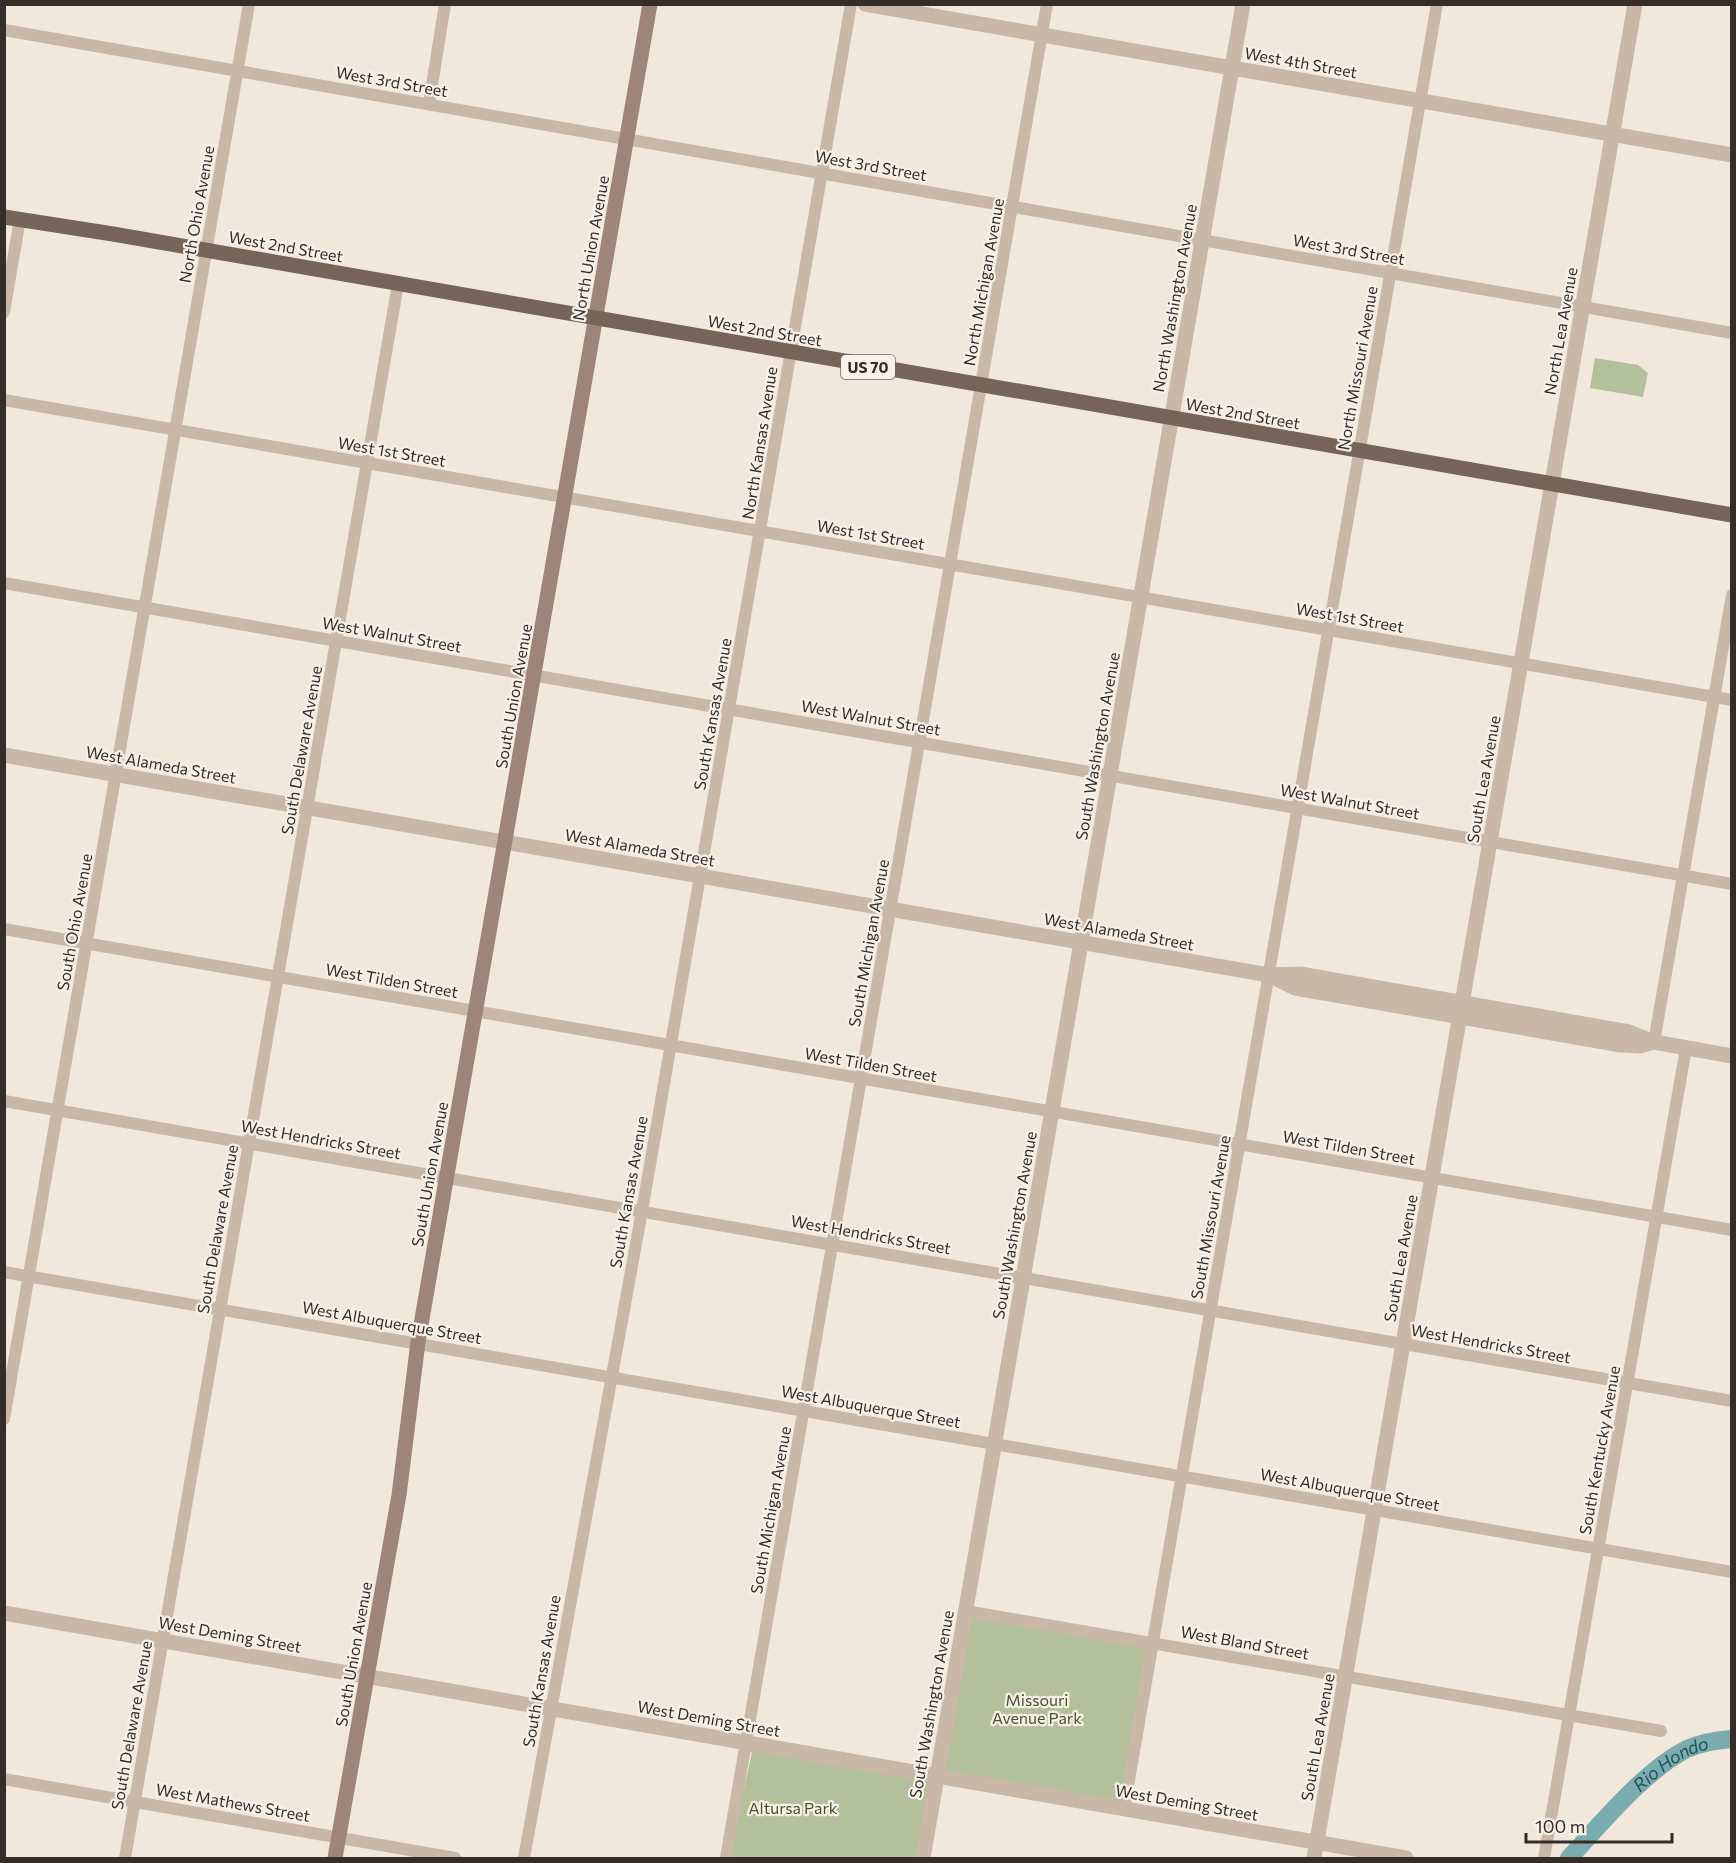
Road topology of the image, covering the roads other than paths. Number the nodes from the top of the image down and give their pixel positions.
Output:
1 (249, 4) edge
2 (445, 4) edge
3 (650, 4) edge
4 (851, 4) edge
5 (866, 4) edge
6 (1047, 4) edge
7 (1243, 4) edge
8 (1437, 4) edge
9 (1635, 4) edge
10 (4, 30) edge
11 (1041, 36) junction
12 (1232, 69) junction
13 (238, 70) junction
14 (1420, 101) junction
15 (429, 104) junction
16 (1613, 135) junction
17 (627, 139) junction
18 (1731, 155) edge
19 (822, 174) junction
20 (1012, 207) junction
21 (4, 217) edge
22 (20, 219) junction
23 (1203, 241) junction
24 (206, 250) junction
25 (1390, 273) junction
26 (398, 284) junction
27 (1582, 307) junction
28 (4, 312) edge
29 (596, 319) junction
30 (1731, 333) edge
31 (791, 353) junction
32 (981, 386) junction
33 (4, 400) edge
34 (1172, 419) junction
35 (176, 430) junction
36 (1360, 451) junction
37 (366, 463) junction
38 (1552, 484) junction
39 (565, 497) junction
40 (1731, 515) edge
41 (761, 532) junction
42 (950, 564) junction
43 (4, 584) edge
44 (1731, 595) edge
45 (1141, 598) junction
46 (145, 608) junction
47 (1329, 630) junction
48 (336, 641) junction
49 (1522, 664) junction
50 (534, 676) junction
51 (1714, 697) junction
52 (1731, 700) edge
53 (730, 710) junction
54 (919, 743) junction
55 (4, 755) edge
56 (117, 775) junction
57 (1110, 776) junction
58 (307, 808) junction
59 (1298, 808) junction
60 (506, 842) junction
61 (1491, 842) junction
62 (1683, 875) junction
63 (700, 876) junction
64 (1731, 884) edge
65 (890, 909) junction
66 (4, 929) edge
67 (1082, 943) junction
68 (87, 944) junction
69 (1269, 975) junction
70 (278, 977) junction
71 (1462, 1010) junction
72 (476, 1012) junction
73 (1654, 1042) junction
74 (671, 1046) junction
75 (1686, 1048) junction
76 (1731, 1056) edge
77 (862, 1079) junction
78 (4, 1101) edge
79 (59, 1110) junction
80 (1052, 1112) junction
81 (249, 1143) junction
82 (1239, 1145) junction
83 (447, 1178) junction
84 (1432, 1178) junction
85 (642, 1212) junction
86 (1656, 1216) junction
87 (1731, 1230) edge
88 (832, 1244) junction
89 (4, 1272) edge
90 (29, 1276) junction
91 (1023, 1278) junction
92 (220, 1309) junction
93 (1211, 1311) junction
94 (418, 1342) junction
95 (1403, 1344) junction
96 (612, 1377) junction
97 (1627, 1383) junction
98 (1731, 1401) edge
99 (804, 1411) junction
100 (4, 1419) edge
101 (994, 1444) junction
102 (1182, 1476) junction
103 (1375, 1510) junction
104 (1599, 1549) junction
105 (1731, 1572) edge
106 (966, 1611) junction
107 (4, 1613) edge
108 (162, 1640) junction
109 (1154, 1643) junction
110 (368, 1676) junction
111 (1346, 1676) junction
112 (551, 1709) junction
113 (1569, 1714) junction
114 (1661, 1731) dead end
115 (746, 1742) junction
116 (937, 1776) junction
117 (4, 1779) edge
118 (135, 1802) junction
119 (1124, 1809) junction
120 (339, 1838) junction
121 (1317, 1843) junction
122 (125, 1858) edge
123 (335, 1858) edge
124 (455, 1858) edge
125 (524, 1858) edge
126 (726, 1858) edge
127 (922, 1858) edge
128 (1314, 1858) edge
129 (1406, 1858) edge
130 (1544, 1858) edge

1 - 13 street, North Ohio Avenue
2 - 15 street
3 - 17 main road, North Union Avenue
4 - 19 street, North Kansas Avenue
5 - 11 street, West 4th Street
6 - 11 street, North Michigan Avenue
7 - 12 street, North Washington Avenue
8 - 14 street, North Missouri Avenue
9 - 16 street, North Lea Avenue
10 - 13 street, West 3rd Street
11 - 12 street, West 4th Street
11 - 20 street, North Michigan Avenue
12 - 14 street, West 4th Street
12 - 23 street, North Washington Avenue
13 - 15 street, West 3rd Street
13 - 24 street, North Ohio Avenue
14 - 16 street, West 4th Street
14 - 25 street, North Missouri Avenue
15 - 17 street, West 3rd Street
16 - 18 street, West 4th Street
16 - 27 street, North Lea Avenue
17 - 19 street, West 3rd Street
17 - 29 main road, North Union Avenue
19 - 20 street, West 3rd Street
19 - 31 street, North Kansas Avenue
20 - 23 street, West 3rd Street
20 - 32 street, North Michigan Avenue
21 - 22 main road, West 2nd Street / US 70
22 - 24 main road, West 2nd Street / US 70
22 - 28 street
23 - 25 street, West 3rd Street
23 - 34 street, North Washington Avenue
24 - 26 main road, West 2nd Street / US 70
24 - 35 street, North Ohio Avenue
25 - 27 street, West 3rd Street
25 - 36 street, North Missouri Avenue
26 - 29 main road, West 2nd Street / US 70
26 - 37 street, South Delaware Avenue
27 - 30 street, West 3rd Street
27 - 38 street, North Lea Avenue
29 - 31 main road, West 2nd Street / US 70
29 - 39 main road, North Union Avenue
31 - 32 main road, West 2nd Street / US 70
31 - 41 street, North Kansas Avenue
32 - 34 main road, West 2nd Street / US 70
32 - 42 street, North Michigan Avenue
33 - 35 street, West 1st Street
34 - 36 main road, West 2nd Street / US 70
34 - 45 street, North Washington Avenue
35 - 37 street, West 1st Street
35 - 46 street, South Ohio Avenue
36 - 38 main road, West 2nd Street / US 70
36 - 47 street, North Missouri Avenue
37 - 39 street, West 1st Street
37 - 48 street, South Delaware Avenue
38 - 40 main road, West 2nd Street / US 70
38 - 49 street, North Lea Avenue
39 - 41 street, West 1st Street
39 - 50 main road, South Union Avenue
41 - 42 street, West 1st Street
41 - 53 street, South Kansas Avenue
42 - 45 street, West 1st Street
42 - 54 street, South Michigan Avenue
43 - 46 street, West Walnut Street
44 - 51 street
45 - 47 street, West 1st Street
45 - 57 street, South Washington Avenue
46 - 48 street, West Walnut Street
46 - 56 street, South Ohio Avenue
47 - 49 street, West 1st Street
47 - 59 street, South Missouri Avenue
48 - 50 street, West Walnut Street
48 - 58 street, South Delaware Avenue
49 - 51 street, West 1st Street
49 - 61 street, South Lea Avenue
50 - 53 street, West Walnut Street
50 - 60 main road, South Union Avenue
51 - 52 street, West 1st Street
51 - 62 street
53 - 54 street, West Walnut Street
53 - 63 street, South Kansas Avenue
54 - 57 street, West Walnut Street
54 - 65 street, South Michigan Avenue
55 - 56 street, West Alameda Street
56 - 58 street, West Alameda Street
56 - 68 street, South Ohio Avenue
57 - 59 street, West Walnut Street
57 - 67 street, South Washington Avenue
58 - 60 street, West Alameda Street
58 - 70 street, South Delaware Avenue
59 - 61 street, West Walnut Street
59 - 69 street, South Missouri Avenue
60 - 63 street, West Alameda Street
60 - 72 main road, South Union Avenue
61 - 62 street, West Walnut Street
61 - 71 street, South Lea Avenue
62 - 64 street, West Walnut Street
62 - 73 street
63 - 65 street, West Alameda Street
63 - 74 street, South Kansas Avenue
65 - 67 street, West Alameda Street
65 - 77 street, South Michigan Avenue
66 - 68 street, West Tilden Street
67 - 69 street, West Alameda Street
67 - 80 street, South Washington Avenue
68 - 70 street, West Tilden Street
68 - 79 street, South Ohio Avenue
69 - 71 street, West Alameda Street
69 - 82 street, South Missouri Avenue
70 - 72 street, West Tilden Street
70 - 81 street, South Delaware Avenue
71 - 73 street, West Alameda Street
71 - 84 street, South Lea Avenue
72 - 74 street, West Tilden Street
72 - 83 main road, South Union Avenue
73 - 75 street, West Alameda Street
74 - 77 street, West Tilden Street
74 - 85 street, South Kansas Avenue
75 - 76 street, West Alameda Street
75 - 86 street, South Kentucky Avenue
77 - 80 street, West Tilden Street
77 - 88 street, South Michigan Avenue
78 - 79 street, West Hendricks Street
79 - 81 street, West Hendricks Street
79 - 90 street, South Ohio Avenue
80 - 82 street, West Tilden Street
80 - 91 street, South Washington Avenue
81 - 83 street, West Hendricks Street
81 - 92 street, South Delaware Avenue
82 - 84 street, West Tilden Street
82 - 93 street, South Missouri Avenue
83 - 85 street, West Hendricks Street
83 - 94 main road, South Union Avenue
84 - 86 street, West Tilden Street
84 - 95 street, South Lea Avenue
85 - 88 street, West Hendricks Street
85 - 96 street, South Kansas Avenue
86 - 87 street, West Tilden Street
86 - 97 street, South Kentucky Avenue
88 - 91 street, West Hendricks Street
88 - 99 street, South Michigan Avenue
89 - 90 street, West Albuquerque Street
90 - 92 street, West Albuquerque Street
90 - 100 street, South Ohio Avenue
91 - 93 street, West Hendricks Street
91 - 101 street, South Washington Avenue
92 - 94 street, West Albuquerque Street
92 - 108 street, South Delaware Avenue
93 - 95 street, West Hendricks Street
93 - 102 street, South Missouri Avenue
94 - 96 street, West Albuquerque Street
94 - 110 main road, South Union Avenue
95 - 97 street, West Hendricks Street
95 - 103 street, South Lea Avenue
96 - 99 street, West Albuquerque Street
96 - 112 street, South Kansas Avenue
97 - 98 street, West Hendricks Street
97 - 104 street, South Kentucky Avenue
99 - 101 street, West Albuquerque Street
99 - 115 street, South Michigan Avenue
101 - 102 street, West Albuquerque Street
101 - 106 street, South Washington Avenue
102 - 103 street, West Albuquerque Street
102 - 109 street, South Missouri Avenue
103 - 104 street, West Albuquerque Street
103 - 111 street, South Lea Avenue
104 - 105 street, West Albuquerque Street
104 - 113 street, South Kentucky Avenue
106 - 109 street, West Bland Street
106 - 116 street, South Washington Avenue
107 - 108 street, West Deming Street
108 - 110 street, West Deming Street
108 - 118 street, South Delaware Avenue
109 - 111 street, West Bland Street
109 - 119 street, South Missouri Avenue
110 - 112 street, West Deming Street
110 - 120 main road, South Union Avenue
111 - 113 street, West Bland Street
111 - 121 street, South Lea Avenue
112 - 115 street, West Deming Street
112 - 125 street, South Kansas Avenue
113 - 114 street, West Bland Street
113 - 130 street, South Kentucky Avenue
115 - 116 street, West Deming Street
115 - 126 street, South Michigan Avenue
116 - 119 street, West Deming Street
116 - 127 street, South Washington Avenue
117 - 118 street, West Mathews Street
118 - 120 street, West Mathews Street
118 - 122 street, South Delaware Avenue
119 - 121 street, West Deming Street
120 - 123 main road, South Union Avenue
120 - 124 street, West Mathews Street
121 - 128 street, South Lea Avenue
121 - 129 street, West Deming Street

